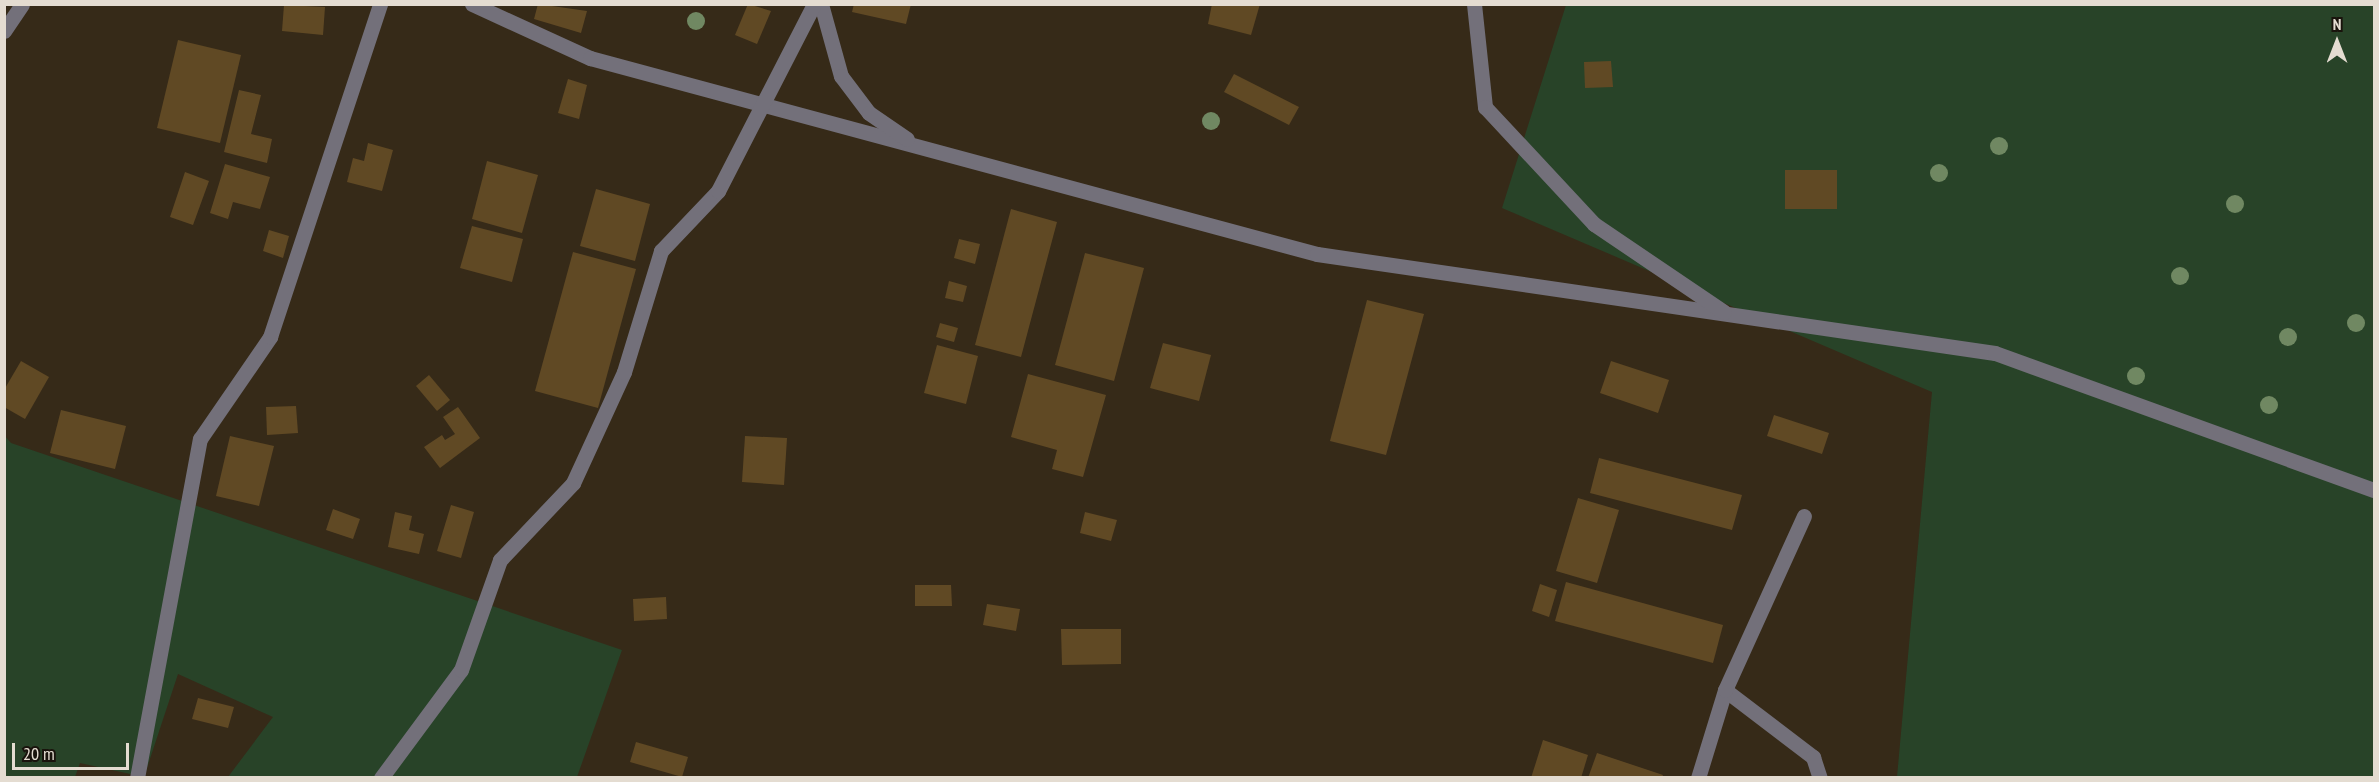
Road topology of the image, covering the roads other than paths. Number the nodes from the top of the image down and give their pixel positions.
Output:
1 (22, 4) edge
2 (380, 4) edge
3 (472, 4) edge
4 (814, 4) edge
5 (821, 4) edge
6 (1474, 4) edge
7 (4, 31) edge
8 (759, 103) junction
9 (917, 146) junction
10 (1726, 314) junction
11 (2374, 490) edge
12 (1804, 516) dead end
13 (1725, 690) junction
14 (137, 777) edge
15 (381, 777) edge
16 (1698, 777) edge
17 (1820, 777) edge

1 - 7 street
2 - 14 street
3 - 8 street
4 - 8 street
5 - 9 street
6 - 10 street
8 - 9 street
8 - 15 street
9 - 10 street
10 - 11 street
12 - 13 street
13 - 16 street
13 - 17 street

